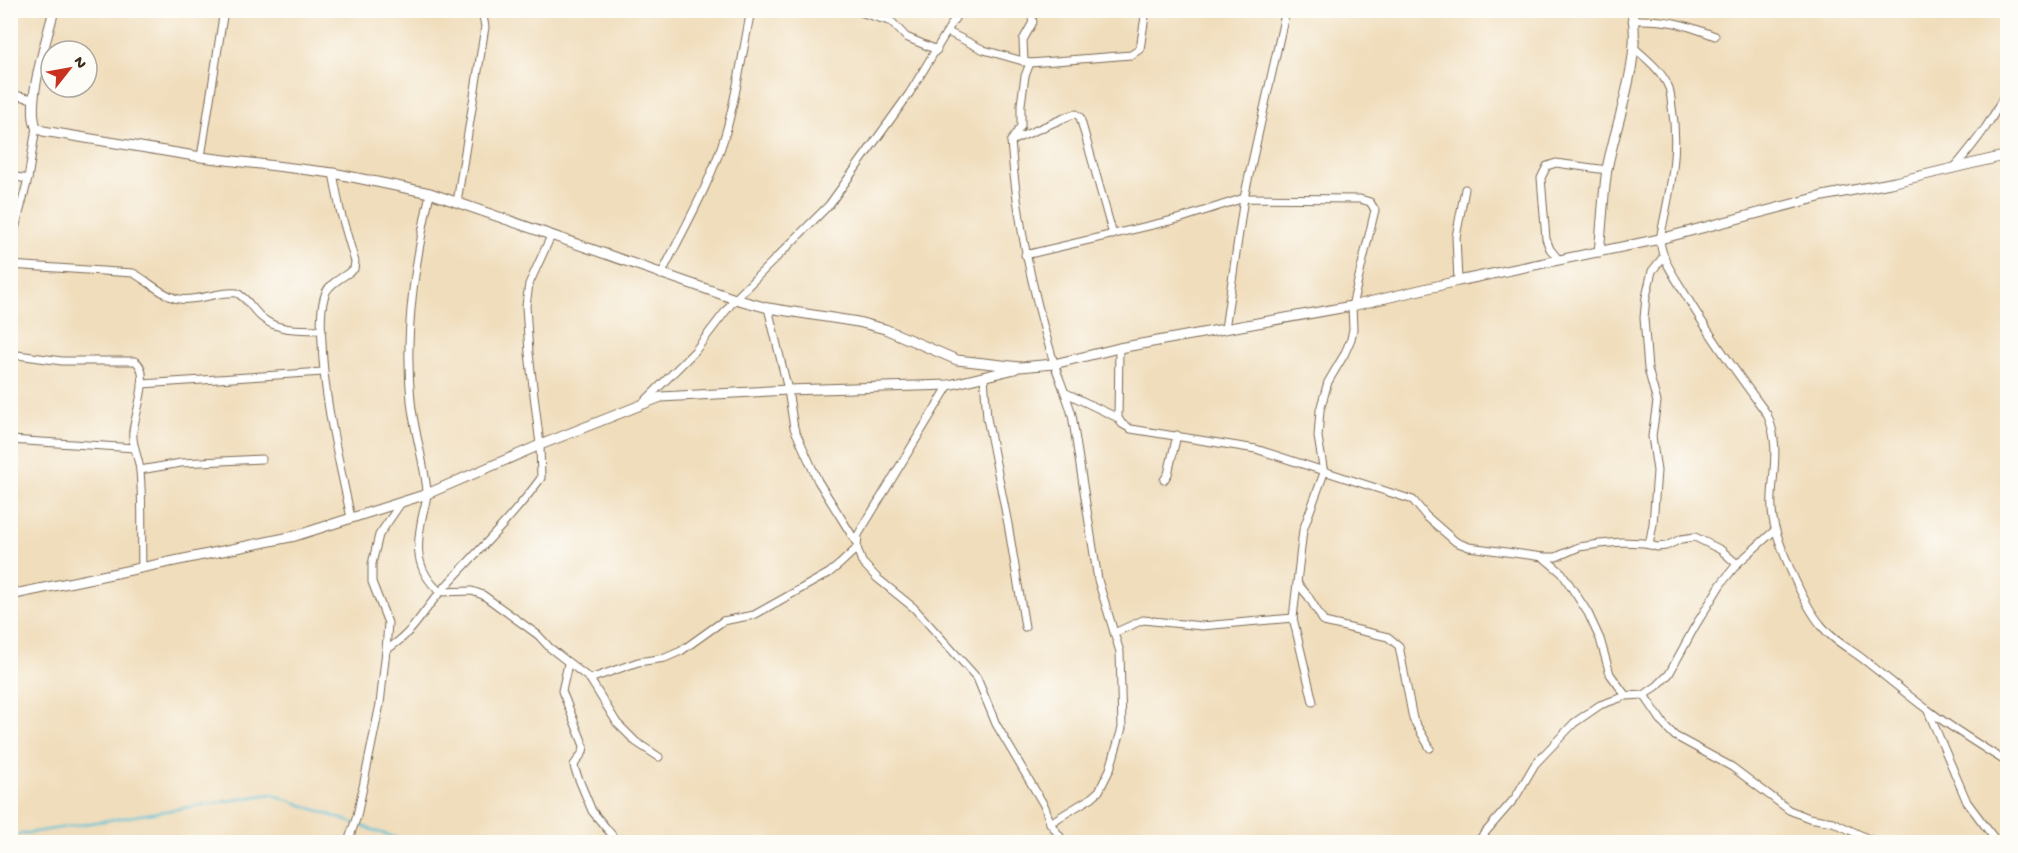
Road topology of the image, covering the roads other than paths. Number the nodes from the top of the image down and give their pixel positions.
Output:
1 (54, 10) edge
2 (224, 10) edge
3 (483, 10) edge
4 (525, 10) edge
5 (751, 10) edge
6 (854, 10) edge
7 (960, 10) edge
8 (1030, 10) edge
9 (1146, 10) edge
10 (1286, 10) edge
11 (1632, 15) edge
12 (948, 32) junction
13 (1715, 36) dead end
14 (1633, 47) junction
15 (937, 50) junction
16 (1027, 63) junction
17 (2007, 86) edge
18 (10, 94) edge
19 (33, 99) junction
20 (36, 127) junction
21 (1011, 141) junction
22 (2007, 155) edge
23 (201, 157) junction
24 (1954, 168) junction
25 (1607, 170) junction
26 (333, 173) junction
27 (10, 176) edge
28 (28, 179) junction
29 (1465, 189) dead end
30 (430, 193) junction
31 (1244, 198) junction
32 (457, 202) junction
33 (551, 236) junction
34 (1113, 236) junction
35 (1660, 239) junction
36 (10, 248) edge
37 (1599, 252) junction
38 (1025, 255) junction
39 (1664, 256) junction
40 (1559, 260) junction
41 (10, 265) edge
42 (661, 274) junction
43 (1458, 280) junction
44 (735, 299) junction
45 (1352, 306) junction
46 (768, 308) junction
47 (1225, 329) junction
48 (322, 330) junction
49 (1119, 348) junction
50 (10, 354) edge
51 (1054, 364) junction
52 (1020, 367) junction
53 (323, 372) junction
54 (984, 376) junction
55 (142, 384) junction
56 (949, 385) junction
57 (788, 390) junction
58 (1066, 393) junction
59 (643, 403) junction
60 (1118, 418) junction
61 (1177, 435) junction
62 (10, 440) edge
63 (540, 445) junction
64 (135, 448) junction
65 (262, 459) dead end
66 (140, 470) junction
67 (1324, 473) junction
68 (1164, 480) dead end
69 (427, 494) junction
70 (401, 502) junction
71 (351, 518) junction
72 (1775, 530) junction
73 (856, 545) junction
74 (1649, 545) junction
75 (1543, 557) junction
76 (1737, 564) junction
77 (142, 568) junction
78 (1298, 584) junction
79 (440, 592) junction
80 (10, 595) edge
81 (1293, 618) junction
82 (1025, 627) dead end
83 (1114, 633) junction
84 (386, 650) junction
85 (568, 664) junction
86 (590, 679) junction
87 (1644, 695) junction
88 (1626, 696) junction
89 (1314, 702) dead end
90 (1928, 711) junction
91 (1430, 748) dead end
92 (659, 757) dead end
93 (2007, 763) edge
94 (1050, 822) junction
95 (612, 835) dead end
96 (348, 843) edge
97 (1064, 843) edge
98 (1477, 843) edge
99 (1875, 843) edge
100 (1997, 843) edge

1 - 19 street
2 - 23 street
3 - 4 street
3 - 32 street
5 - 42 street
6 - 15 street
7 - 12 street
8 - 16 street
9 - 16 street
10 - 31 street
11 - 13 street
11 - 14 street
12 - 15 street
12 - 16 street
14 - 25 street
14 - 35 street
15 - 44 street
16 - 21 street
17 - 24 street
18 - 19 street
19 - 20 street
20 - 23 street
20 - 28 street
21 - 34 street
21 - 38 street
22 - 24 street
23 - 26 street
24 - 35 street
25 - 37 street
25 - 40 street
26 - 30 street
26 - 48 street
27 - 28 street
28 - 36 street
29 - 43 street
30 - 32 street
30 - 69 street
31 - 34 street
31 - 45 street
31 - 47 street
32 - 33 street
33 - 42 street
33 - 63 street
34 - 38 street
35 - 37 street
35 - 39 street
37 - 40 street
38 - 51 street
39 - 72 street
39 - 74 street
40 - 43 street
41 - 48 street
42 - 44 street
43 - 45 street
44 - 46 street
44 - 59 street
45 - 47 street
45 - 67 street
46 - 52 street
46 - 57 street
47 - 49 street
48 - 53 street
49 - 51 street
49 - 60 street
50 - 55 street
51 - 52 street
51 - 58 street
52 - 54 street
53 - 55 street
53 - 71 street
54 - 56 street
54 - 82 street
55 - 64 street
56 - 57 street
56 - 73 street
57 - 59 street
57 - 73 street
58 - 60 street
58 - 83 street
59 - 63 street
60 - 61 street
61 - 67 street
61 - 68 street
62 - 64 street
63 - 69 street
63 - 79 street
64 - 66 street
65 - 66 street
66 - 77 street
67 - 75 street
67 - 78 street
69 - 70 street
69 - 79 street
70 - 71 street
70 - 84 street
71 - 77 street
72 - 76 street
72 - 90 street
73 - 86 street
73 - 94 street
74 - 75 street
74 - 76 street
75 - 88 street
76 - 87 street
77 - 80 street
78 - 81 street
78 - 91 street
79 - 84 street
79 - 85 street
81 - 83 street
81 - 89 street
83 - 94 street
84 - 96 street
85 - 86 street
85 - 95 street
86 - 92 street
87 - 88 street
87 - 99 street
88 - 98 street
90 - 93 street
90 - 100 street
94 - 97 street

